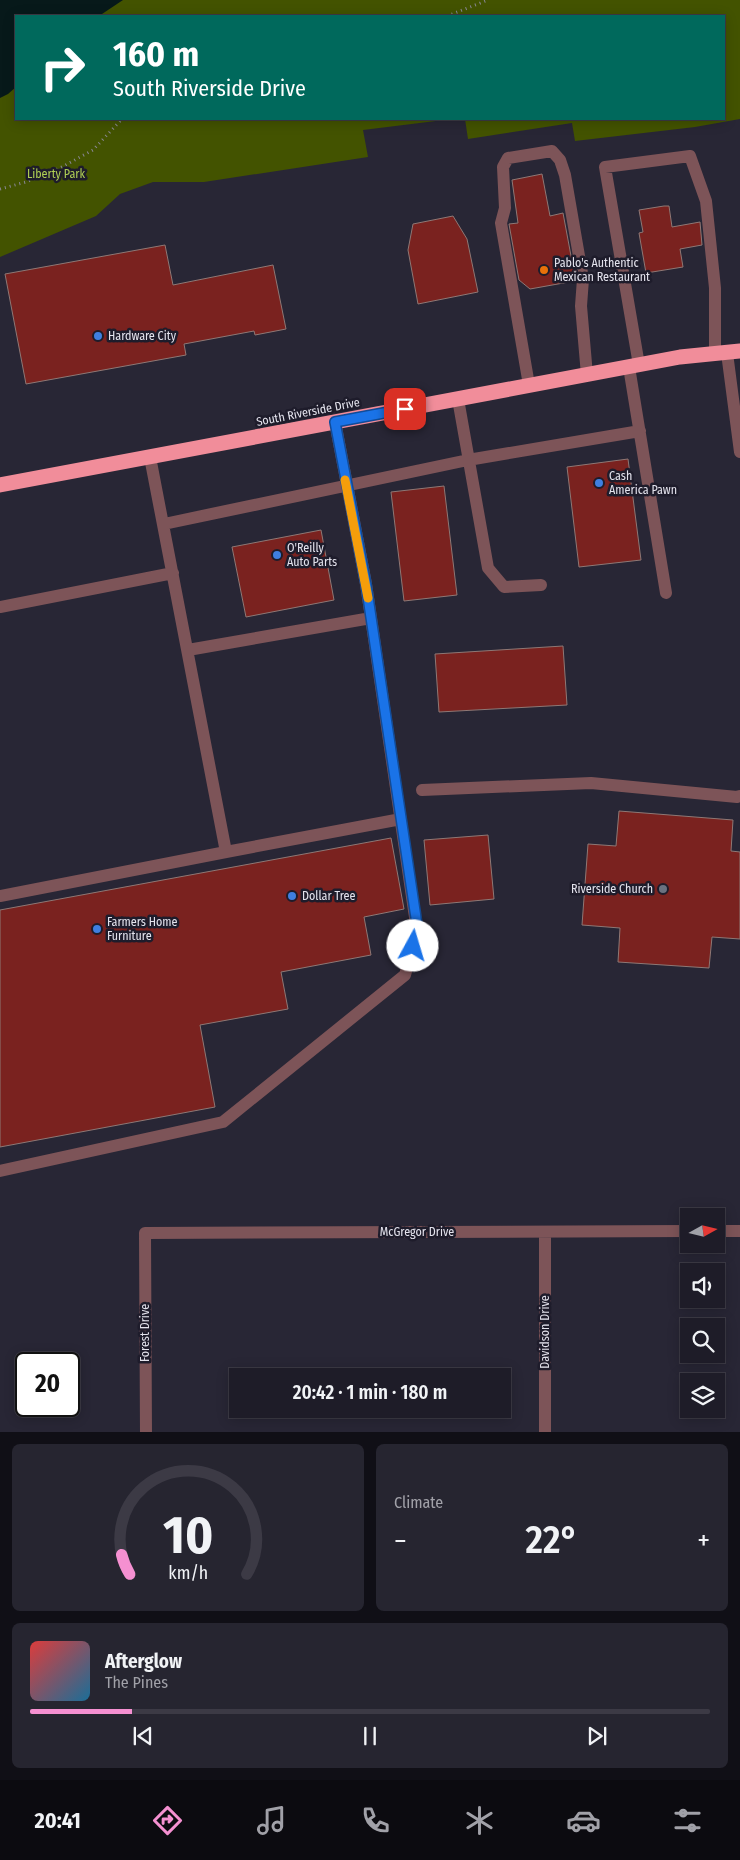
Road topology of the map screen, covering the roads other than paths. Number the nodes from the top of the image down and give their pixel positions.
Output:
1 (727, 352) edge
2 (634, 366) junction
3 (587, 374) junction
4 (529, 386) junction
5 (458, 399) junction
6 (335, 422) junction
7 (640, 432) junction
8 (740, 452) edge
9 (150, 457) junction
10 (468, 460) junction
11 (0, 485) edge
12 (346, 487) junction
13 (164, 524) junction
14 (173, 573) junction
15 (541, 585) dead end
16 (666, 593) dead end
17 (0, 607) edge
18 (371, 618) junction
19 (188, 650) junction
20 (422, 790) dead end
21 (740, 796) edge
22 (400, 819) junction
23 (226, 852) junction
24 (0, 896) edge
25 (0, 1171) edge
26 (680, 1231) edge
27 (725, 1231) edge
28 (740, 1231) edge
29 (145, 1232) joint
30 (544, 1232) junction
31 (146, 1432) edge
32 (545, 1432) edge

1 - 2 highway, South Riverside Drive
1 - 2 street
1 - 8 street
2 - 3 highway, South Riverside Drive
2 - 7 street
3 - 4 highway, South Riverside Drive
3 - 4 street
4 - 5 highway, South Riverside Drive
5 - 6 highway, South Riverside Drive
5 - 10 street
6 - 9 highway, South Riverside Drive
6 - 12 street
7 - 10 street
7 - 16 street
9 - 11 highway, South Riverside Drive
9 - 13 street
10 - 12 street
10 - 15 street
12 - 13 street
12 - 18 street
13 - 14 street
14 - 17 street
14 - 19 street
18 - 19 street
18 - 22 street
19 - 23 street
20 - 21 street
22 - 23 street
22 - 25 street
23 - 24 street
26 - 30 street, McGregor Drive
27 - 28 street
29 - 30 street, McGregor Drive
29 - 31 street, Forest Drive
30 - 32 street, Davidson Drive

